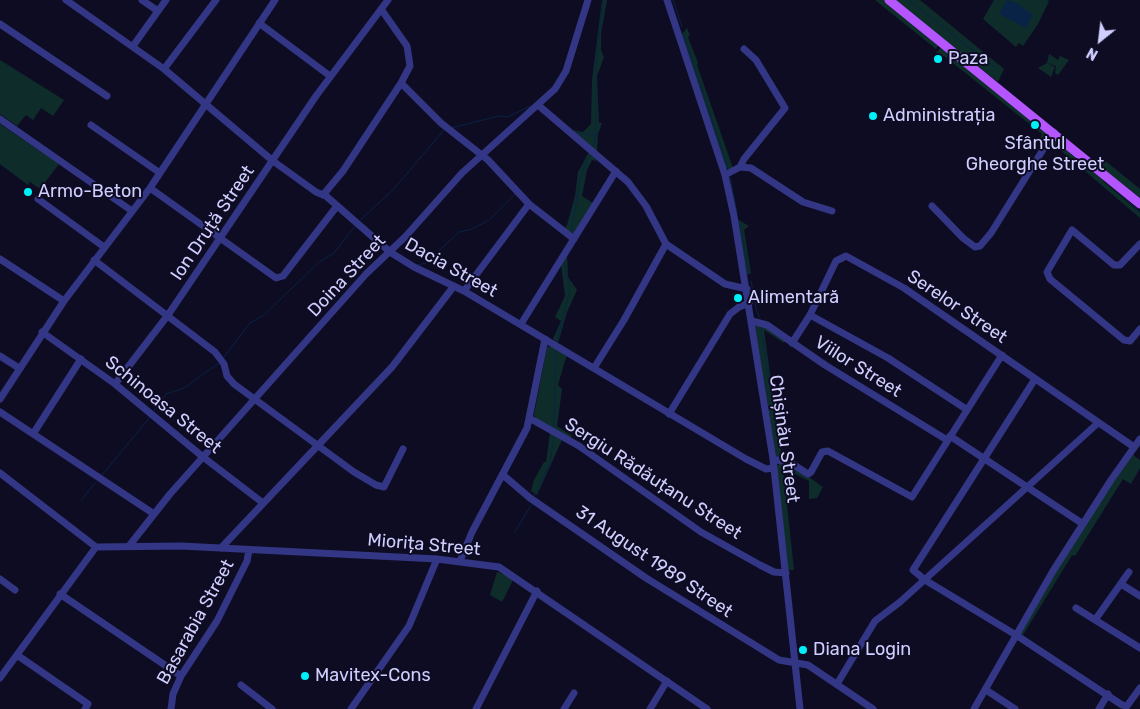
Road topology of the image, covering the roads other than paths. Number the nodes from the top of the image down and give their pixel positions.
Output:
1 (66, 0) edge
2 (142, 0) edge
3 (166, 0) edge
4 (216, 0) edge
5 (275, 0) edge
6 (388, 0) edge
7 (588, 0) edge
8 (668, 0) edge
9 (889, 0) edge
10 (381, 9) junction
11 (158, 11) junction
12 (259, 23) junction
13 (0, 24) edge
14 (133, 46) junction
15 (744, 49) dead end
16 (164, 69) junction
17 (330, 76) junction
18 (401, 83) junction
19 (107, 96) dead end
20 (206, 104) junction
21 (538, 105) junction
22 (0, 119) edge
23 (91, 125) dead end
24 (1054, 132) junction
25 (481, 155) junction
26 (273, 161) junction
27 (740, 167) junction
28 (616, 172) junction
29 (160, 173) junction
30 (725, 175) junction
31 (150, 188) junction
32 (323, 195) junction
33 (38, 199) dead end
34 (529, 204) junction
35 (1140, 204) edge
36 (337, 206) junction
37 (932, 206) dead end
38 (132, 211) junction
39 (832, 211) dead end
40 (221, 239) junction
41 (574, 239) junction
42 (666, 244) junction
43 (1140, 244) edge
44 (104, 247) junction
45 (390, 252) junction
46 (0, 259) edge
47 (94, 260) junction
48 (454, 286) junction
49 (747, 289) junction
50 (464, 291) junction
51 (64, 301) junction
52 (748, 303) junction
53 (168, 315) junction
54 (810, 315) junction
55 (752, 321) junction
56 (521, 324) junction
57 (1140, 329) edge
58 (42, 332) junction
59 (545, 339) junction
60 (792, 342) junction
61 (1002, 355) junction
62 (0, 356) edge
63 (81, 359) junction
64 (19, 368) junction
65 (594, 368) junction
66 (1035, 379) junction
67 (115, 384) junction
68 (0, 399) edge
69 (254, 399) junction
70 (966, 410) junction
71 (0, 412) edge
72 (669, 414) junction
73 (531, 419) junction
74 (1098, 423) junction
75 (33, 434) junction
76 (949, 438) junction
77 (1140, 439) edge
78 (318, 445) junction
79 (1134, 447) junction
80 (403, 449) dead end
81 (203, 457) junction
82 (984, 458) junction
83 (773, 459) junction
84 (774, 468) junction
85 (0, 474) edge
86 (503, 475) junction
87 (1028, 488) junction
88 (263, 503) junction
89 (154, 514) junction
90 (1083, 524) junction
91 (129, 546) junction
92 (96, 547) junction
93 (221, 548) junction
94 (249, 550) junction
95 (437, 559) junction
96 (460, 562) junction
97 (1129, 572) dead end
98 (786, 573) junction
99 (0, 579) edge
100 (925, 580) junction
101 (1120, 584) junction
102 (15, 590) dead end
103 (537, 591) junction
104 (60, 594) junction
105 (1140, 596) edge
106 (1076, 608) dead end
107 (1095, 620) junction
108 (1016, 635) junction
109 (1140, 648) edge
110 (17, 655) junction
111 (795, 663) junction
112 (181, 676) junction
113 (0, 678) edge
114 (667, 681) junction
115 (837, 684) junction
116 (241, 685) dead end
117 (1140, 688) edge
118 (986, 690) junction
119 (574, 693) dead end
120 (1108, 694) junction
121 (1138, 697) edge
122 (86, 707) edge
123 (171, 709) edge
124 (272, 709) edge
125 (350, 709) edge
126 (476, 709) edge
127 (564, 709) edge
128 (650, 709) edge
129 (706, 709) edge
130 (800, 709) edge
131 (874, 709) edge
132 (974, 709) edge
133 (1015, 709) edge
134 (1099, 709) edge

1 - 14 street, Dacia Street
2 - 11 street
3 - 11 street
4 - 16 street
5 - 12 street
6 - 10 street, Ion Druță Street
7 - 21 street, Doina Street
8 - 30 street, Chișinău Street
9 - 24 main road
10 - 17 street, Ion Druță Street
10 - 18 street
11 - 14 street
12 - 17 street
12 - 20 street
13 - 19 street
14 - 16 street, Dacia Street
15 - 27 street
16 - 20 street, Dacia Street
17 - 26 street, Ion Druță Street
18 - 25 street
18 - 32 street
20 - 26 street, Dacia Street
20 - 29 street
21 - 25 street, Doina Street
21 - 28 street
22 - 38 street
23 - 29 street
24 - 35 main road
24 - 37 street
25 - 34 street
25 - 45 street, Doina Street
26 - 32 street, Dacia Street
26 - 40 street, Ion Druță Street
27 - 30 street
27 - 39 street
28 - 41 street
28 - 42 street
29 - 31 street
30 - 49 street, Chișinău Street
31 - 38 street
31 - 40 street
32 - 36 street, Dacia Street
33 - 44 street
34 - 41 street
34 - 50 street
36 - 40 street
36 - 45 street, Dacia Street
38 - 44 street
40 - 53 street, Ion Druță Street
41 - 56 street
42 - 49 street
42 - 65 street
43 - 57 street
44 - 47 street
45 - 48 street, Dacia Street
45 - 69 street, Doina Street
46 - 51 street
47 - 51 street
47 - 53 street
48 - 50 street, Dacia Street
48 - 78 street
49 - 52 street, Chișinău Street
50 - 56 street, Dacia Street
51 - 58 street
52 - 55 street, Chișinău Street
52 - 72 street
53 - 67 street, Ion Druță Street
53 - 69 street
54 - 60 street, Serelor Street
54 - 61 street, Serelor Street
54 - 70 street
55 - 60 street, Viilor Street
55 - 83 street, Chișinău Street
56 - 59 street, Dacia Street
58 - 63 street, Schinoasa Street
58 - 64 street
59 - 65 street, Dacia Street
59 - 73 street
60 - 76 street, Viilor Street
61 - 66 street, Serelor Street
61 - 70 street
62 - 64 street
63 - 67 street, Schinoasa Street
63 - 75 street
64 - 68 street
65 - 72 street, Dacia Street
66 - 74 street, Serelor Street
66 - 82 street
67 - 81 street, Schinoasa Street
69 - 78 street
69 - 81 street, Doina Street
70 - 76 street
71 - 75 street
72 - 84 street, Dacia Street
73 - 86 street
73 - 98 street, Sergiu Rădăuțanu Street
74 - 79 street, Serelor Street
74 - 87 street
75 - 89 street
76 - 82 street, Viilor Street
76 - 83 street
77 - 79 street
78 - 80 street
78 - 88 street
79 - 90 street
81 - 88 street, Schinoasa Street
81 - 89 street, Doina Street
82 - 87 street, Viilor Street
82 - 100 street
83 - 84 street, Chișinău Street
84 - 98 street, Chișinău Street
85 - 92 street
86 - 96 street
86 - 111 street, 31 August 1989 Street
87 - 90 street, Viilor Street
87 - 100 street
88 - 93 street
89 - 91 street, Doina Street
90 - 108 street
91 - 92 street, Miorița Street
91 - 93 street, Miorița Street
92 - 104 street
93 - 94 street, Miorița Street
94 - 95 street, Miorița Street
94 - 112 street, Basarabia Street
95 - 96 street, Miorița Street
95 - 125 street
96 - 103 street, Miorița Street
97 - 101 street
98 - 111 street, Chișinău Street
99 - 102 street
100 - 108 street
100 - 115 street
101 - 105 street
101 - 107 street
103 - 114 street, Miorița Street
103 - 126 street
104 - 110 street
104 - 112 street
106 - 107 street
107 - 109 street
108 - 118 street
108 - 120 street
110 - 113 street
110 - 122 street
111 - 115 street, 31 August 1989 Street
111 - 130 street, Chișinău Street
112 - 123 street, Basarabia Street
114 - 128 street
114 - 129 street, Miorița Street
115 - 131 street, 31 August 1989 Street
116 - 124 street
117 - 121 street
118 - 132 street
118 - 133 street
119 - 127 street
120 - 121 street
120 - 134 street

